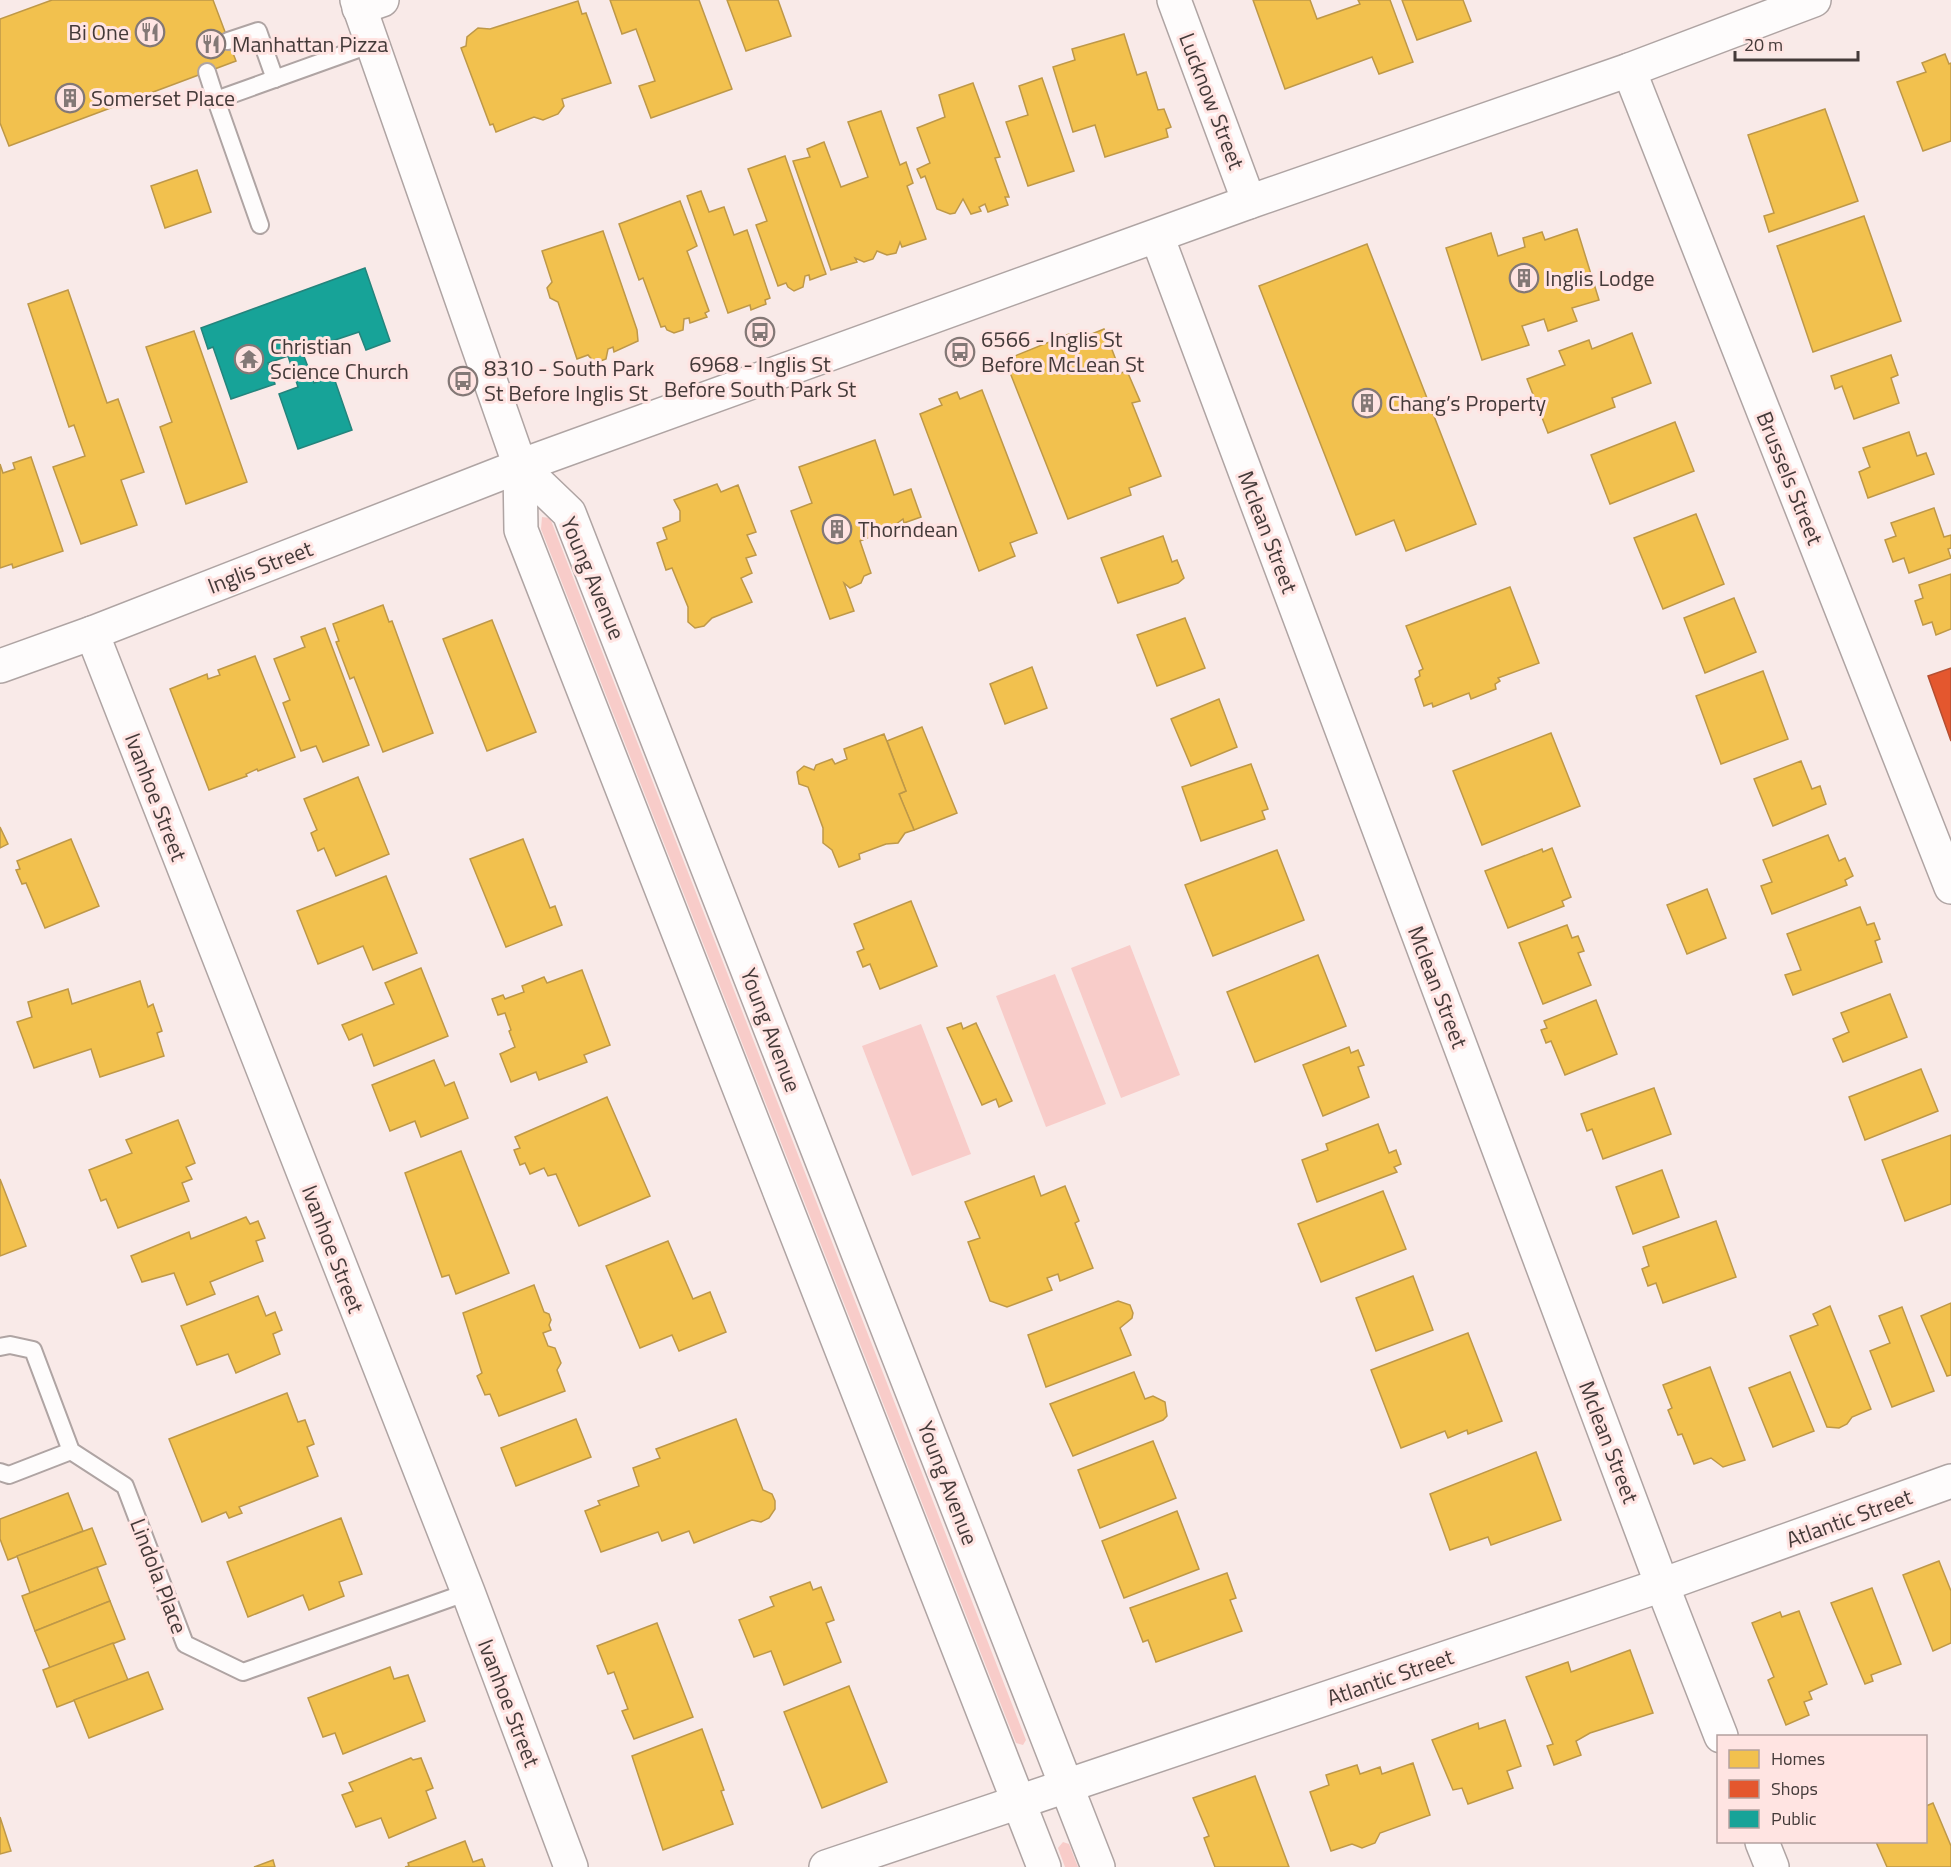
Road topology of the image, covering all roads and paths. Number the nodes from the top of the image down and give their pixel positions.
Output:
1 (1174, 0) edge
2 (1814, 0) edge
3 (366, 3) edge
4 (228, 41) dead end
5 (372, 44) junction
6 (1629, 70) junction
7 (207, 72) dead end
8 (275, 79) junction
9 (216, 100) junction
10 (1250, 202) junction
11 (260, 225) dead end
12 (1157, 236) junction
13 (520, 466) junction
14 (92, 633) junction
15 (0, 666) edge
16 (1951, 887) edge
17 (0, 1347) edge
18 (71, 1451) junction
19 (0, 1472) edge
20 (1951, 1481) edge
21 (1662, 1585) junction
22 (468, 1592) junction
23 (1720, 1735) edge
24 (1067, 1786) junction
25 (1018, 1801) junction
26 (1762, 1843) edge
27 (571, 1867) edge
28 (826, 1867) edge
29 (1044, 1867) edge
30 (1098, 1867) edge
31 (1772, 1867) edge

1 - 10 street, Lucknow Street
2 - 6 street, Inglis Street
3 - 5 street
4 - 8 lane
5 - 8 lane
5 - 13 street
6 - 10 street, Inglis Street
6 - 16 street, Brussels Street
7 - 9 lane
8 - 9 lane
9 - 11 lane
10 - 12 street, Inglis Street
12 - 13 street, Inglis Street
12 - 21 street, Mclean Street
13 - 14 street, Inglis Street
13 - 24 street, Young Avenue
13 - 25 street
14 - 15 street, Inglis Street
14 - 22 street, Ivanhoe Street
17 - 18 lane
18 - 19 lane
18 - 22 lane, Lindola Place
20 - 21 street, Atlantic Street
21 - 23 street, Mclean Street
21 - 24 street, Atlantic Street
22 - 27 street, Ivanhoe Street
24 - 25 street, Atlantic Street
24 - 30 street, Young Avenue
25 - 28 street, Atlantic Street
25 - 29 street
26 - 31 street

